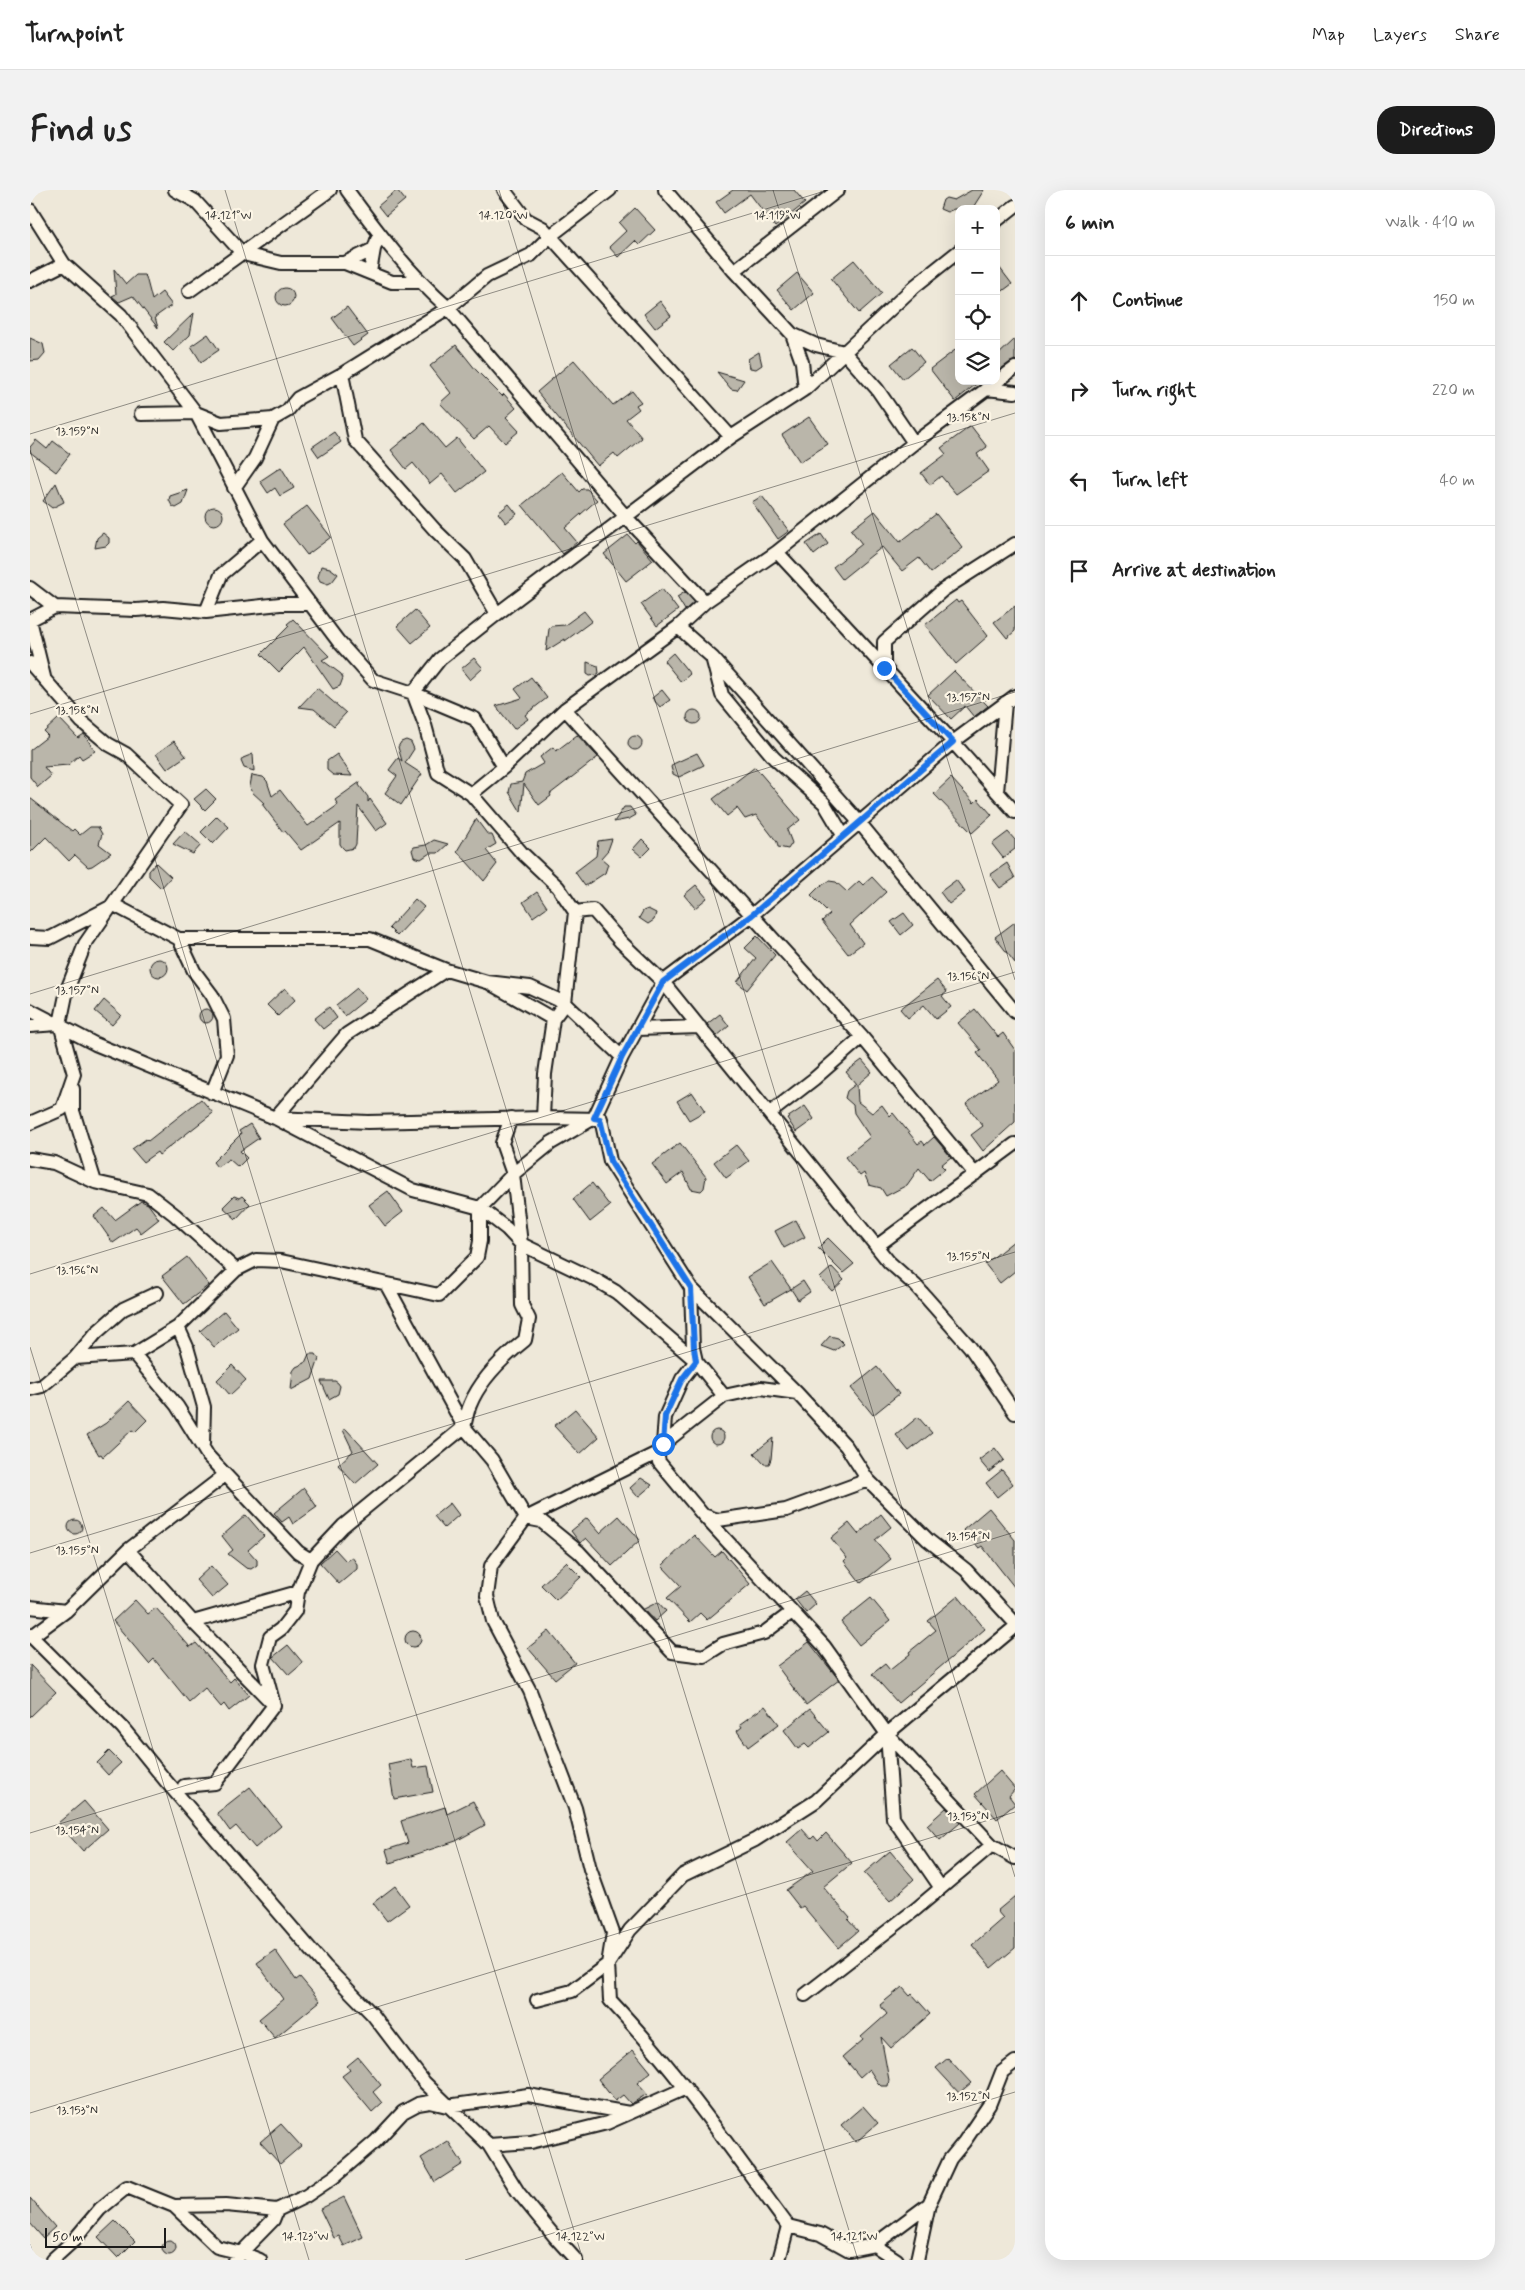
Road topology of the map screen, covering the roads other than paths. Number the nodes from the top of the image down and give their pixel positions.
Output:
1 (175, 190) edge
2 (330, 190) edge
3 (347, 190) edge
4 (504, 190) edge
5 (610, 190) edge
6 (665, 190) edge
7 (838, 190) edge
8 (193, 195) edge
9 (1015, 206) edge
10 (30, 210) edge
11 (1000, 218) edge
12 (379, 234) junction
13 (549, 237) junction
14 (374, 249) junction
15 (243, 254) junction
16 (955, 254) edge
17 (345, 263) junction
18 (64, 264) junction
19 (734, 271) junction
20 (370, 272) junction
21 (30, 281) edge
22 (419, 282) junction
23 (189, 291) dead end
24 (448, 308) junction
25 (792, 334) junction
26 (844, 352) junction
27 (1015, 368) edge
28 (342, 374) junction
29 (805, 388) junction
30 (986, 389) junction
31 (1015, 392) edge
32 (196, 413) junction
33 (141, 414) dead end
34 (273, 419) junction
35 (731, 437) junction
36 (914, 443) junction
37 (234, 488) junction
38 (625, 516) junction
39 (262, 540) junction
40 (1015, 544) edge
41 (776, 552) junction
42 (30, 588) edge
43 (704, 602) junction
44 (310, 604) junction
45 (55, 607) junction
46 (206, 612) junction
47 (497, 614) junction
48 (30, 620) edge
49 (678, 627) junction
50 (713, 658) junction
51 (30, 663) edge
52 (884, 668) junction
53 (45, 682) junction
54 (413, 693) junction
55 (1010, 700) edge
56 (565, 709) junction
57 (953, 742) junction
58 (504, 767) junction
59 (997, 792) junction
60 (471, 794) junction
61 (1015, 812) edge
62 (859, 822) junction
63 (843, 835) junction
64 (114, 905) junction
65 (576, 912) junction
66 (752, 915) junction
67 (30, 938) edge
68 (179, 938) junction
69 (446, 970) junction
70 (487, 982) junction
71 (663, 982) junction
72 (565, 1003) junction
73 (30, 1010) edge
74 (1015, 1012) edge
75 (553, 1018) junction
76 (60, 1024) junction
77 (30, 1026) edge
78 (700, 1027) junction
79 (637, 1028) junction
80 (862, 1037) junction
81 (622, 1057) junction
82 (74, 1074) junction
83 (212, 1094) junction
84 (770, 1114) junction
85 (275, 1118) junction
86 (511, 1118) junction
87 (542, 1118) junction
88 (594, 1118) junction
89 (30, 1122) edge
90 (1015, 1144) edge
91 (30, 1159) edge
92 (513, 1174) junction
93 (975, 1174) junction
94 (95, 1182) junction
95 (480, 1208) junction
96 (521, 1244) junction
97 (877, 1246) junction
98 (236, 1270) junction
99 (386, 1284) junction
100 (691, 1288) junction
101 (157, 1294) dead end
102 (178, 1327) junction
103 (134, 1354) junction
104 (75, 1358) junction
105 (696, 1361) junction
106 (30, 1389) edge
107 (797, 1393) junction
108 (724, 1396) junction
109 (1015, 1413) edge
110 (464, 1428) junction
111 (203, 1444) junction
112 (660, 1449) junction
113 (225, 1475) junction
114 (868, 1480) junction
115 (703, 1515) junction
116 (526, 1518) junction
117 (128, 1550) junction
118 (311, 1560) junction
119 (298, 1592) junction
120 (30, 1607) edge
121 (66, 1611) junction
122 (792, 1612) junction
123 (193, 1622) junction
124 (1015, 1623) edge
125 (1015, 1627) edge
126 (31, 1635) edge
127 (274, 1704) junction
128 (887, 1734) junction
129 (184, 1786) dead end
130 (992, 1845) junction
131 (1015, 1858) edge
132 (941, 1888) junction
133 (608, 1964) junction
134 (805, 1995) dead end
135 (537, 2000) dead end
136 (1015, 2062) edge
137 (686, 2088) junction
138 (448, 2106) junction
139 (629, 2113) junction
140 (489, 2145) junction
141 (929, 2204) junction
142 (174, 2206) junction
143 (277, 2210) junction
144 (788, 2226) junction
145 (254, 2239) junction
146 (874, 2245) junction
147 (238, 2256) edge
148 (52, 2260) edge
149 (261, 2260) edge
150 (576, 2260) edge
151 (778, 2260) edge
152 (897, 2260) edge
153 (917, 2260) edge

1 - 8 street
2 - 15 street
3 - 12 street
4 - 13 street
5 - 13 street
6 - 19 street
7 - 19 street
8 - 15 street
9 - 11 street
10 - 18 street
12 - 14 street
12 - 22 street
13 - 24 street
13 - 35 street
14 - 17 street
14 - 20 street
15 - 17 street
15 - 23 street
16 - 26 street
17 - 20 street
18 - 21 street
18 - 32 street
19 - 25 street
20 - 22 street
22 - 24 street
24 - 28 street
24 - 38 street
25 - 26 street
25 - 29 street
26 - 29 street
26 - 36 street
27 - 30 street
28 - 34 street
28 - 47 street
29 - 35 street
30 - 31 street
30 - 36 street
32 - 33 street
32 - 34 street
32 - 37 street
34 - 37 street
35 - 38 street
36 - 41 street
37 - 39 street
38 - 43 street
38 - 47 street
39 - 44 street
39 - 46 street
40 - 52 street
41 - 43 street
41 - 52 street
42 - 45 street
43 - 49 street
44 - 46 street
44 - 54 street
45 - 46 street
45 - 48 street
47 - 54 street
48 - 53 street
49 - 50 street
49 - 56 street
50 - 62 street
50 - 63 street
51 - 53 street
52 - 57 street
53 - 64 street
54 - 58 street
54 - 60 street
55 - 57 street
55 - 59 street
56 - 58 street
56 - 66 street
57 - 59 street
57 - 62 street
58 - 60 street
59 - 61 street
60 - 65 street
62 - 63 street
62 - 74 street
63 - 66 street
64 - 67 street
64 - 68 street
64 - 76 street
65 - 71 street
65 - 72 street
66 - 71 street
66 - 80 street
68 - 69 street
68 - 83 street
69 - 70 street
69 - 85 street
70 - 72 street
70 - 75 street
71 - 78 street
71 - 79 street
72 - 75 street
72 - 81 street
73 - 76 street
75 - 87 street
76 - 77 street
76 - 82 street
76 - 83 street
78 - 79 street
78 - 84 street
79 - 81 street
80 - 84 street
80 - 93 street
81 - 88 street
82 - 89 street
82 - 94 street
83 - 85 street
84 - 97 street
85 - 86 street
85 - 95 street
86 - 87 street
86 - 92 street
87 - 88 street
88 - 92 street
88 - 100 street
90 - 93 street
91 - 94 street
92 - 95 street
92 - 96 street
93 - 97 street
94 - 98 street
95 - 96 street
95 - 99 street
96 - 105 street
96 - 110 street
97 - 109 street
98 - 99 street
98 - 102 street
99 - 110 street
100 - 105 street
100 - 107 street
101 - 104 street
102 - 103 street
102 - 111 street
103 - 104 street
103 - 111 street
104 - 106 street
105 - 108 street
105 - 112 street
107 - 108 street
107 - 114 street
108 - 112 street
110 - 116 street
110 - 118 street
111 - 113 street
112 - 115 street
112 - 116 street
113 - 117 street
113 - 118 street
114 - 115 street
114 - 124 street
115 - 122 street
116 - 122 street
116 - 133 street
117 - 121 street
117 - 123 street
118 - 119 street
119 - 123 street
119 - 127 street
120 - 121 street
121 - 126 street
122 - 128 street
123 - 127 street
125 - 128 street
126 - 138 street
127 - 129 street
128 - 130 street
128 - 132 street
128 - 133 street
130 - 131 street
130 - 132 street
132 - 134 street
133 - 135 street
133 - 137 street
136 - 141 street
137 - 139 street
137 - 144 street
138 - 139 street
138 - 140 street
138 - 143 street
139 - 140 street
140 - 150 street
141 - 146 street
141 - 153 street
142 - 143 street
142 - 147 street
142 - 148 street
143 - 145 street
144 - 146 street
144 - 151 street
145 - 147 street
145 - 149 street
146 - 152 street
147 - 149 street

